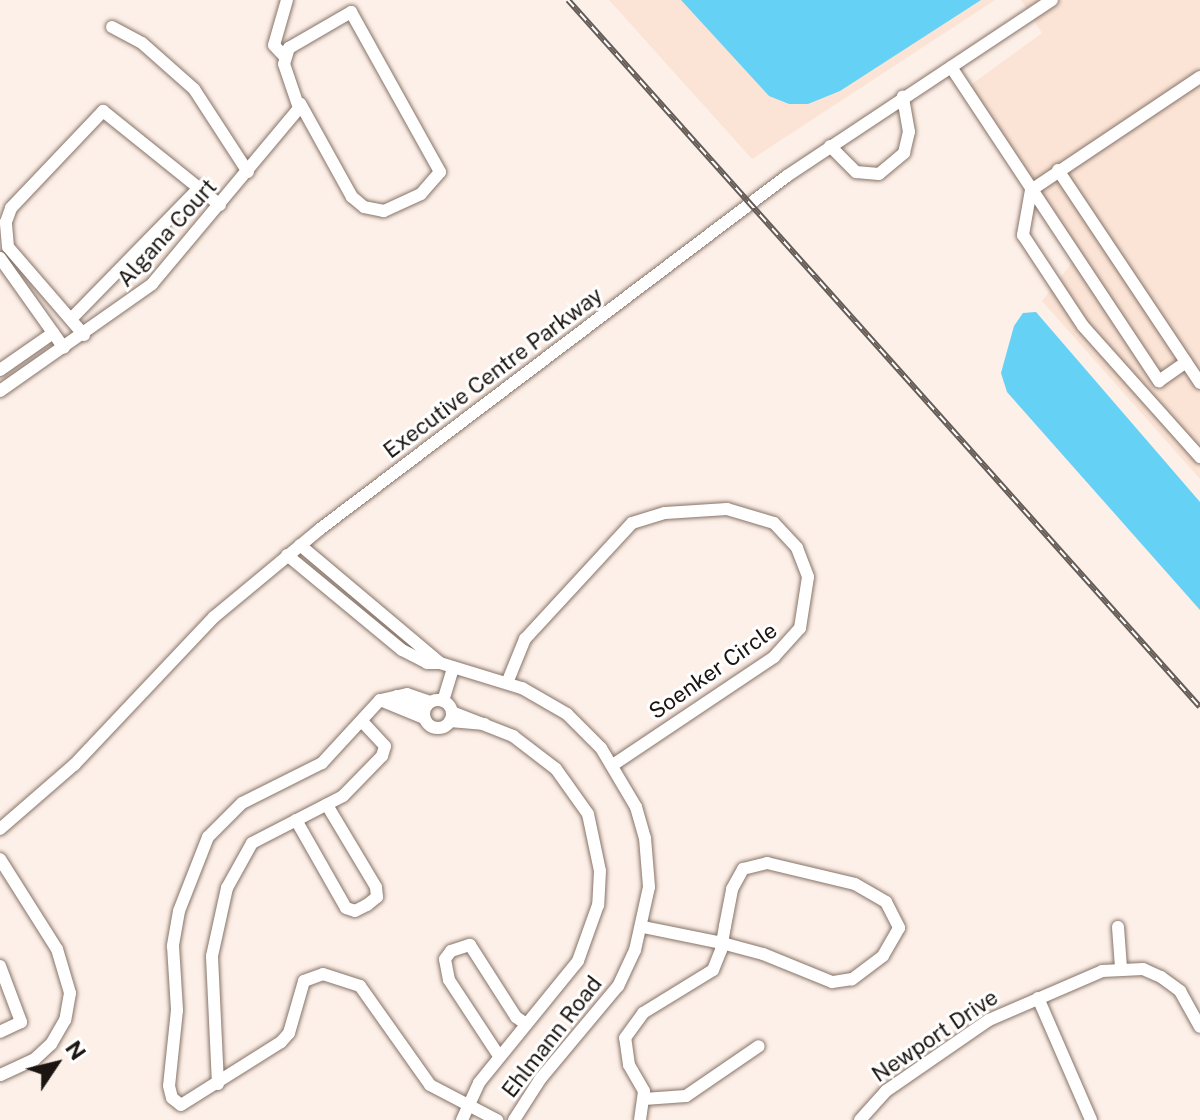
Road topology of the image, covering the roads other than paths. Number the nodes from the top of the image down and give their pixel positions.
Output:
1 (287, 0) edge
2 (1052, 0) edge
3 (112, 27) dead end
4 (285, 57) junction
5 (951, 67) junction
6 (1200, 77) edge
7 (903, 97) junction
8 (300, 103) junction
9 (830, 146) junction
10 (1058, 170) junction
11 (248, 172) junction
12 (200, 187) junction
13 (1031, 190) junction
14 (220, 205) junction
15 (3, 254) edge
16 (71, 319) junction
17 (53, 333) junction
18 (84, 335) junction
19 (64, 348) junction
20 (1186, 362) junction
21 (0, 370) edge
22 (1200, 383) edge
23 (0, 391) edge
24 (1200, 457) edge
25 (300, 545) junction
26 (287, 555) junction
27 (440, 663) junction
28 (453, 668) junction
29 (507, 683) junction
30 (380, 700) junction
31 (430, 708) junction
32 (451, 717) junction
33 (362, 721) junction
34 (614, 764) junction
35 (327, 805) junction
36 (296, 820) junction
37 (0, 829) edge
38 (0, 859) edge
39 (643, 927) junction
40 (1118, 927) dead end
41 (722, 943) junction
42 (0, 966) edge
43 (1121, 968) junction
44 (6, 998) edge
45 (1038, 998) junction
46 (526, 1024) junction
47 (1200, 1027) edge
48 (0, 1032) edge
49 (759, 1046) dead end
50 (499, 1056) junction
51 (0, 1075) edge
52 (218, 1084) junction
53 (644, 1099) junction
54 (468, 1104) junction
55 (462, 1120) edge
56 (497, 1120) edge
57 (514, 1120) edge
58 (640, 1120) edge
59 (860, 1120) edge
60 (1091, 1120) edge

1 - 4 street
2 - 5 street, Executive Centre Parkway
3 - 11 street
4 - 8 street
4 - 8 street
5 - 7 street, Executive Centre Parkway
5 - 13 street
6 - 10 street
7 - 9 street, Executive Centre Parkway
7 - 9 street
8 - 11 street, Algana Court
9 - 25 street, Executive Centre Parkway
10 - 13 street
10 - 20 street
11 - 14 street, Algana Court
12 - 14 street
12 - 15 street
12 - 16 street
13 - 20 street
13 - 24 street
14 - 18 street, Algana Court
15 - 16 street
15 - 17 street
16 - 18 street
17 - 19 street
17 - 21 street
18 - 19 street, Algana Court
19 - 23 street, Algana Court
20 - 22 street
25 - 26 street, Executive Centre Parkway
25 - 27 street, Ehlmann Road
26 - 27 street, Ehlmann Road
26 - 37 street, Executive Centre Parkway
27 - 28 street, Ehlmann Road
28 - 29 street, Ehlmann Road
28 - 31 street
29 - 34 street, Ehlmann Road
29 - 34 street, Soenker Circle
30 - 31 street
30 - 31 street
30 - 33 street
31 - 32 street
31 - 32 street
32 - 46 street
33 - 35 street
33 - 52 street
34 - 39 street, Ehlmann Road
35 - 36 street
35 - 36 street
36 - 52 street
38 - 51 street
39 - 41 street
39 - 57 street, Ehlmann Road
40 - 43 street
41 - 41 street
41 - 53 street
42 - 44 street
43 - 45 street, Newport Drive
43 - 47 street
44 - 48 street
45 - 59 street, Newport Drive
45 - 60 street
46 - 50 street
46 - 50 street
49 - 53 street
50 - 54 street
52 - 54 street
53 - 58 street
54 - 55 street
54 - 56 street

